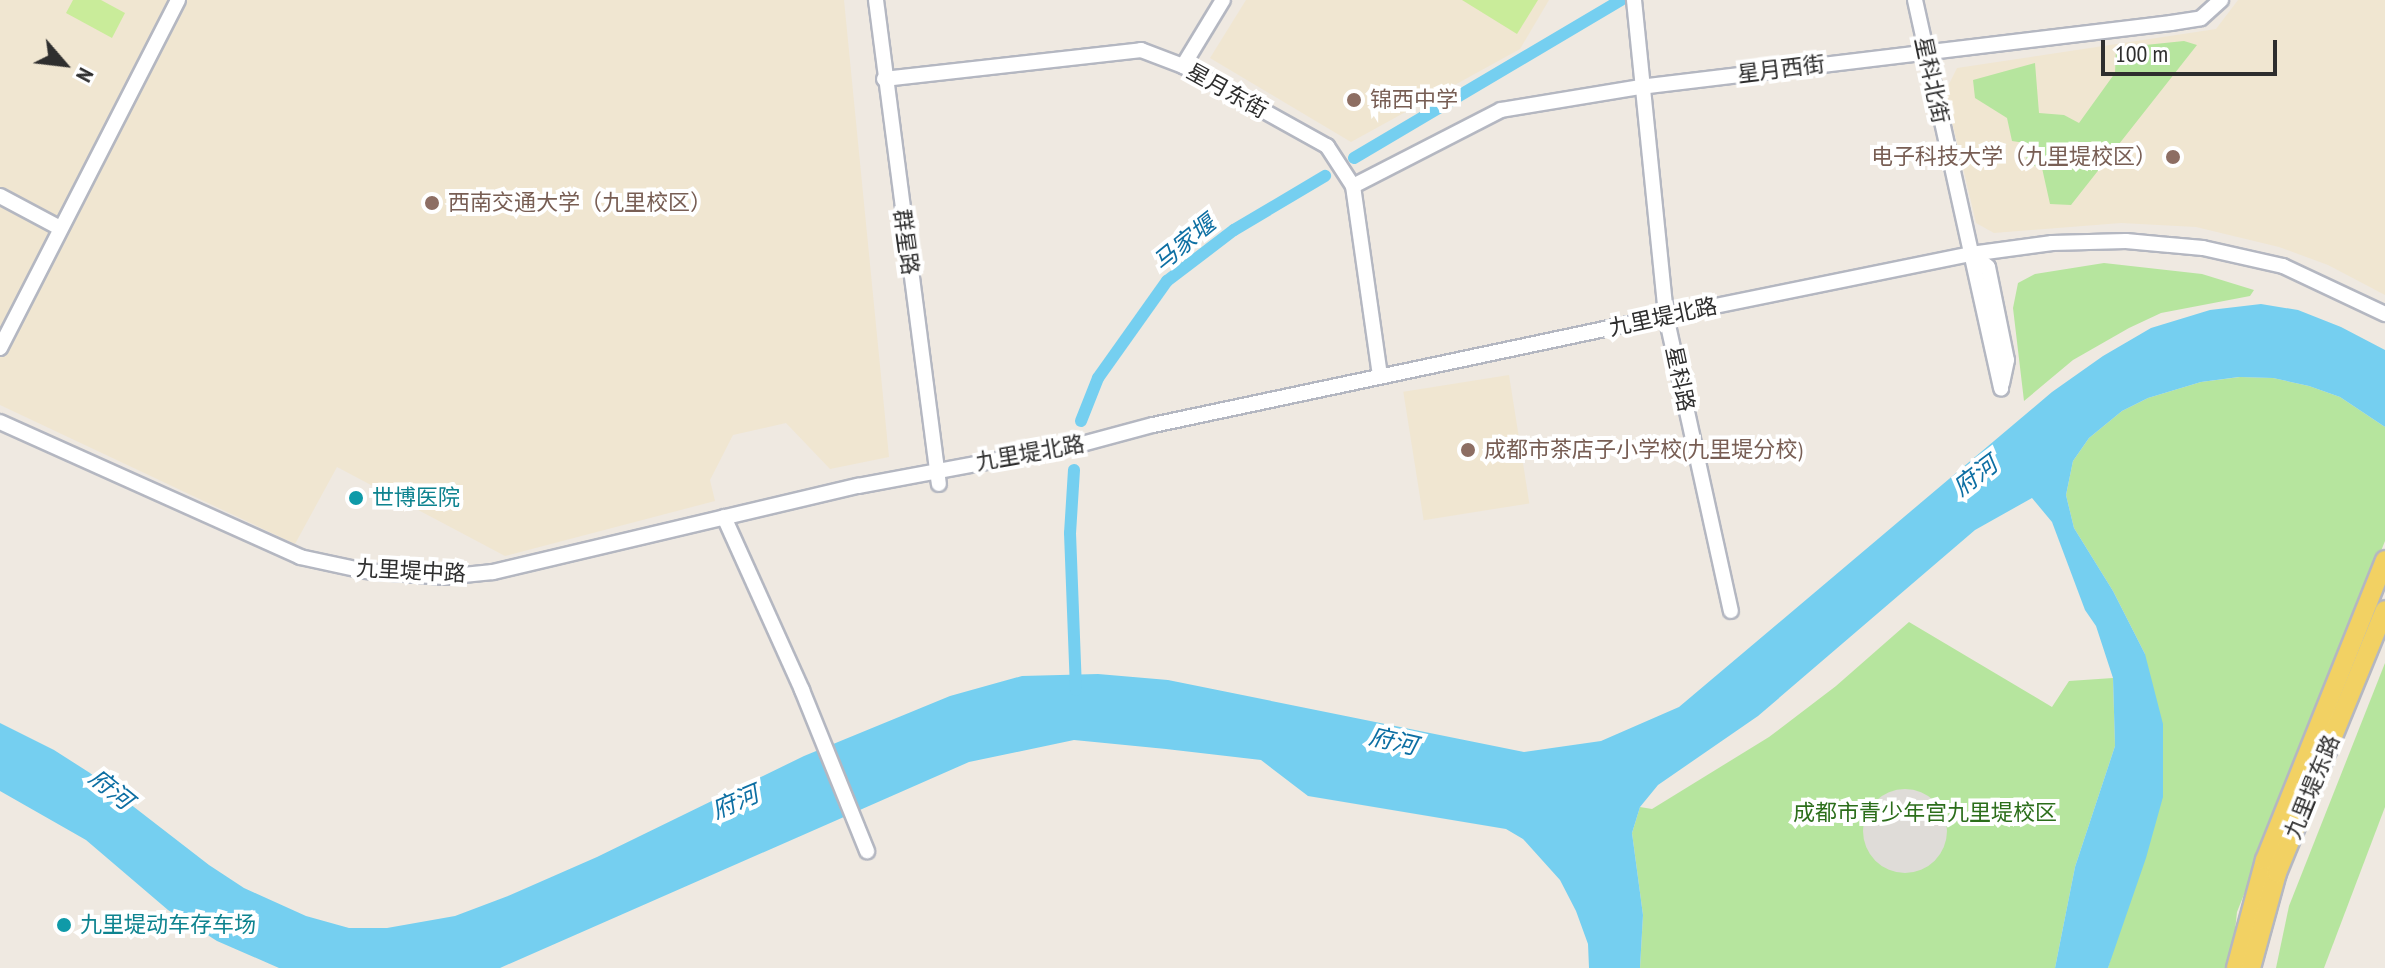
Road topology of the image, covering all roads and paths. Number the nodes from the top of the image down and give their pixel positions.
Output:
1 (178, 0) edge
2 (876, 0) edge
3 (1223, 0) edge
4 (1634, 0) edge
5 (1915, 0) edge
6 (2221, 0) edge
7 (1925, 51) junction
8 (1183, 66) junction
9 (884, 79) junction
10 (1640, 87) junction
11 (1353, 186) junction
12 (0, 196) edge
13 (60, 228) junction
14 (1971, 254) junction
15 (2385, 314) edge
16 (1666, 316) junction
17 (0, 348) edge
18 (1380, 376) junction
19 (0, 422) edge
20 (938, 477) junction
21 (724, 517) junction
22 (2385, 560) edge
23 (2385, 610) edge
24 (1731, 611) dead end
25 (867, 848) dead end
26 (2236, 968) edge
27 (2251, 968) edge

1 - 13 street
2 - 9 street, 群星路
3 - 8 street
4 - 10 street, 星科路
5 - 7 street, 星科北街
6 - 7 street, 星月西街
7 - 10 street, 星月西街
7 - 14 street, 星科北街
8 - 9 street, 星月东街
8 - 11 street, 星月东街
9 - 20 street, 群星路
10 - 11 street, 星月西街
10 - 16 street, 星科路
11 - 18 street, 星月东街
12 - 13 street
13 - 17 street
14 - 14 street, 星科北街
14 - 15 street, 九里堤北路
14 - 16 street, 九里堤北路
16 - 18 street, 九里堤北路
16 - 24 street, 星科路
18 - 20 street, 九里堤北路
19 - 21 street, 九里堤中路
20 - 21 street, 九里堤中路
21 - 25 street
22 - 26 main road
23 - 27 main road, 九里堤东路

